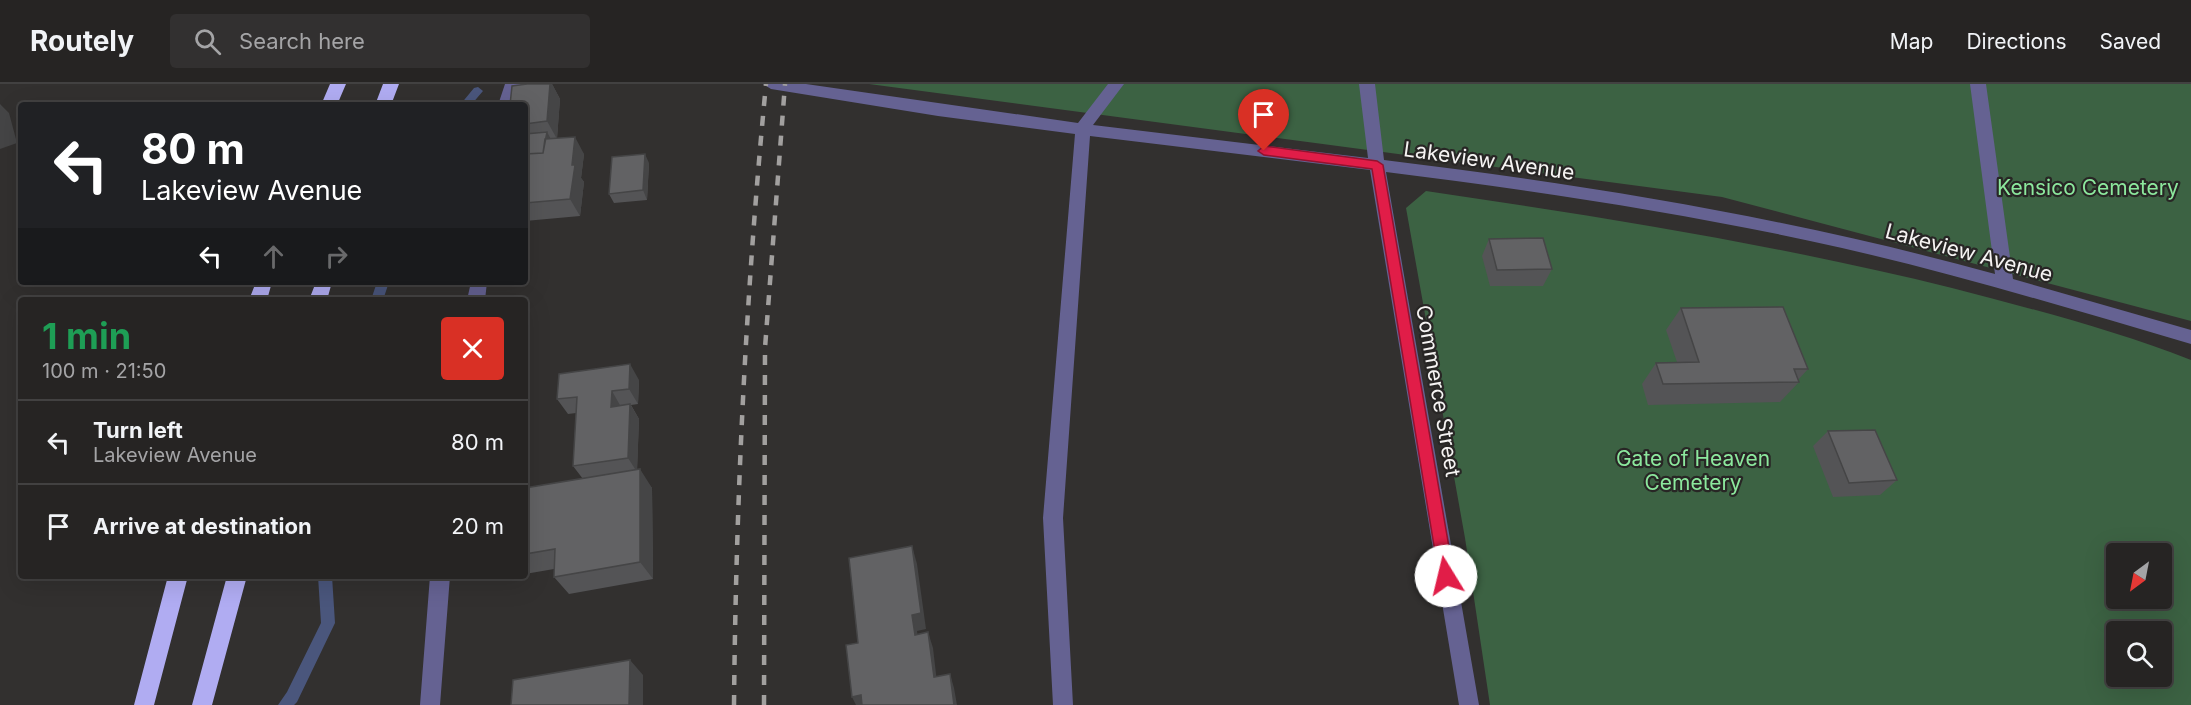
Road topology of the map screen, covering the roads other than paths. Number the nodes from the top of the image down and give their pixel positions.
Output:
1 (338, 84) edge
2 (391, 84) edge
3 (513, 84) edge
4 (771, 84) edge
5 (1116, 84) edge
6 (1367, 84) edge
7 (1978, 84) edge
8 (330, 102) edge
9 (384, 102) edge
10 (507, 102) edge
11 (1083, 127) junction
12 (1377, 165) junction
13 (2005, 284) junction
14 (2191, 337) edge
15 (177, 579) edge
16 (236, 579) edge
17 (440, 579) edge
18 (144, 705) edge
19 (202, 705) edge
20 (430, 705) edge
21 (1063, 705) edge
22 (1469, 705) edge

1 - 8 highway
2 - 9 highway
3 - 10 street
4 - 11 street, Lakeview Avenue
5 - 11 street
6 - 12 street, Commerce Street
7 - 13 street
11 - 12 street, Lakeview Avenue
11 - 21 street
12 - 13 street, Lakeview Avenue
12 - 22 street, Commerce Street
13 - 14 street, Lakeview Avenue
15 - 18 highway
16 - 19 highway
17 - 20 street

